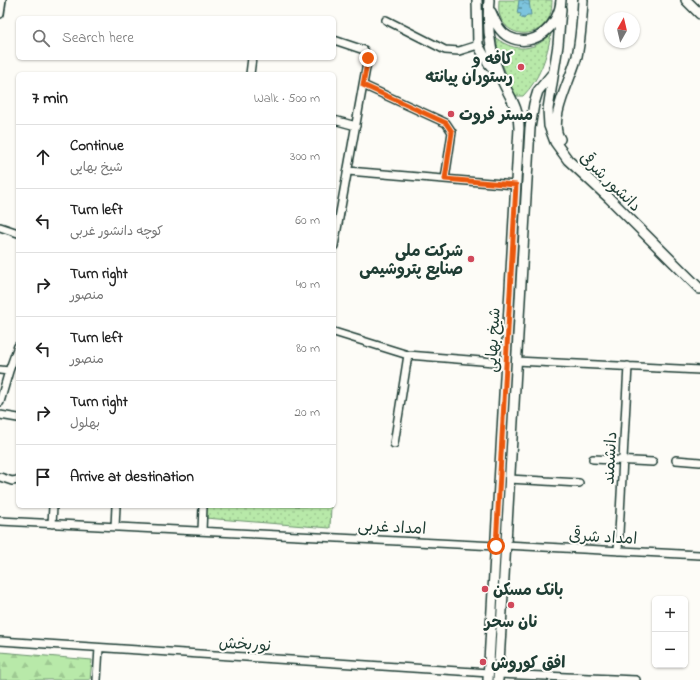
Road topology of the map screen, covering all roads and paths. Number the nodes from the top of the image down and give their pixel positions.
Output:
1 (2, 0) edge
2 (477, 0) edge
3 (583, 0) edge
4 (686, 0) edge
5 (489, 4) edge
6 (561, 5) edge
7 (0, 14) edge
8 (700, 14) edge
9 (386, 20) dead end
10 (336, 41) edge
11 (478, 45) junction
12 (252, 60) edge
13 (250, 72) edge
14 (553, 73) junction
15 (500, 76) junction
16 (363, 85) junction
17 (336, 121) edge
18 (356, 126) junction
19 (348, 171) junction
20 (445, 179) junction
21 (516, 185) junction
22 (609, 198) junction
23 (0, 227) edge
24 (16, 232) edge
25 (336, 235) edge
26 (700, 289) edge
27 (336, 333) edge
28 (16, 352) edge
29 (408, 355) junction
30 (516, 360) junction
31 (506, 363) junction
32 (628, 366) junction
33 (0, 370) edge
34 (700, 370) edge
35 (9, 371) junction
36 (0, 402) edge
37 (0, 415) edge
38 (16, 418) edge
39 (503, 418) junction
40 (512, 418) junction
41 (394, 444) dead end
42 (593, 459) dead end
43 (623, 460) junction
44 (676, 460) dead end
45 (653, 462) dead end
46 (700, 462) edge
47 (0, 478) edge
48 (509, 479) junction
49 (16, 480) edge
50 (579, 483) dead end
51 (53, 508) edge
52 (116, 508) edge
53 (203, 508) edge
54 (0, 521) edge
55 (52, 524) junction
56 (115, 527) junction
57 (202, 531) junction
58 (500, 545) junction
59 (618, 551) junction
60 (700, 555) edge
61 (0, 641) edge
62 (99, 648) junction
63 (493, 677) edge
64 (97, 680) edge
65 (636, 680) edge

1 - 7 street
2 - 11 main road
3 - 22 main road
4 - 8 main road
5 - 6 main road
5 - 15 main road, شیخ بهایی
6 - 14 main road, شیخ بهایی
9 - 11 street
10 - 16 street
11 - 15 main road
12 - 13 street
14 - 22 main road, دانشور شرقی
14 - 30 main road, شیخ بهایی
15 - 21 main road, شیخ بهایی
16 - 18 street
16 - 20 street
17 - 18 street
18 - 19 street
19 - 20 street
19 - 25 street
20 - 21 street
21 - 31 main road, شیخ بهایی
22 - 26 main road, دانشور شرقی
23 - 24 street
27 - 29 street
28 - 35 street
29 - 31 street
29 - 41 street
30 - 32 street
30 - 40 main road, شیخ بهایی
31 - 39 main road, شیخ بهایی
32 - 34 street
32 - 43 street, دانشمند
33 - 35 street
35 - 36 street
37 - 38 street
39 - 40 main road
39 - 58 main road, شیخ بهایی
40 - 48 main road, شیخ بهایی
42 - 43 street
43 - 45 street
43 - 59 street, دانشمند
44 - 46 street
47 - 49 street
48 - 50 street
48 - 58 main road, شیخ بهایی
51 - 55 street
52 - 56 street
53 - 57 street
54 - 55 street, امداد غربی
55 - 56 street, امداد غربی
56 - 57 street, امداد غربی
57 - 58 street, امداد غربی
58 - 59 street, امداد شرقی
58 - 63 main road, شیخ بهایی
59 - 60 street, امداد شرقی
61 - 62 street, نوربخش
62 - 63 street, نوربخش
62 - 64 street
63 - 65 street, نوربخش

